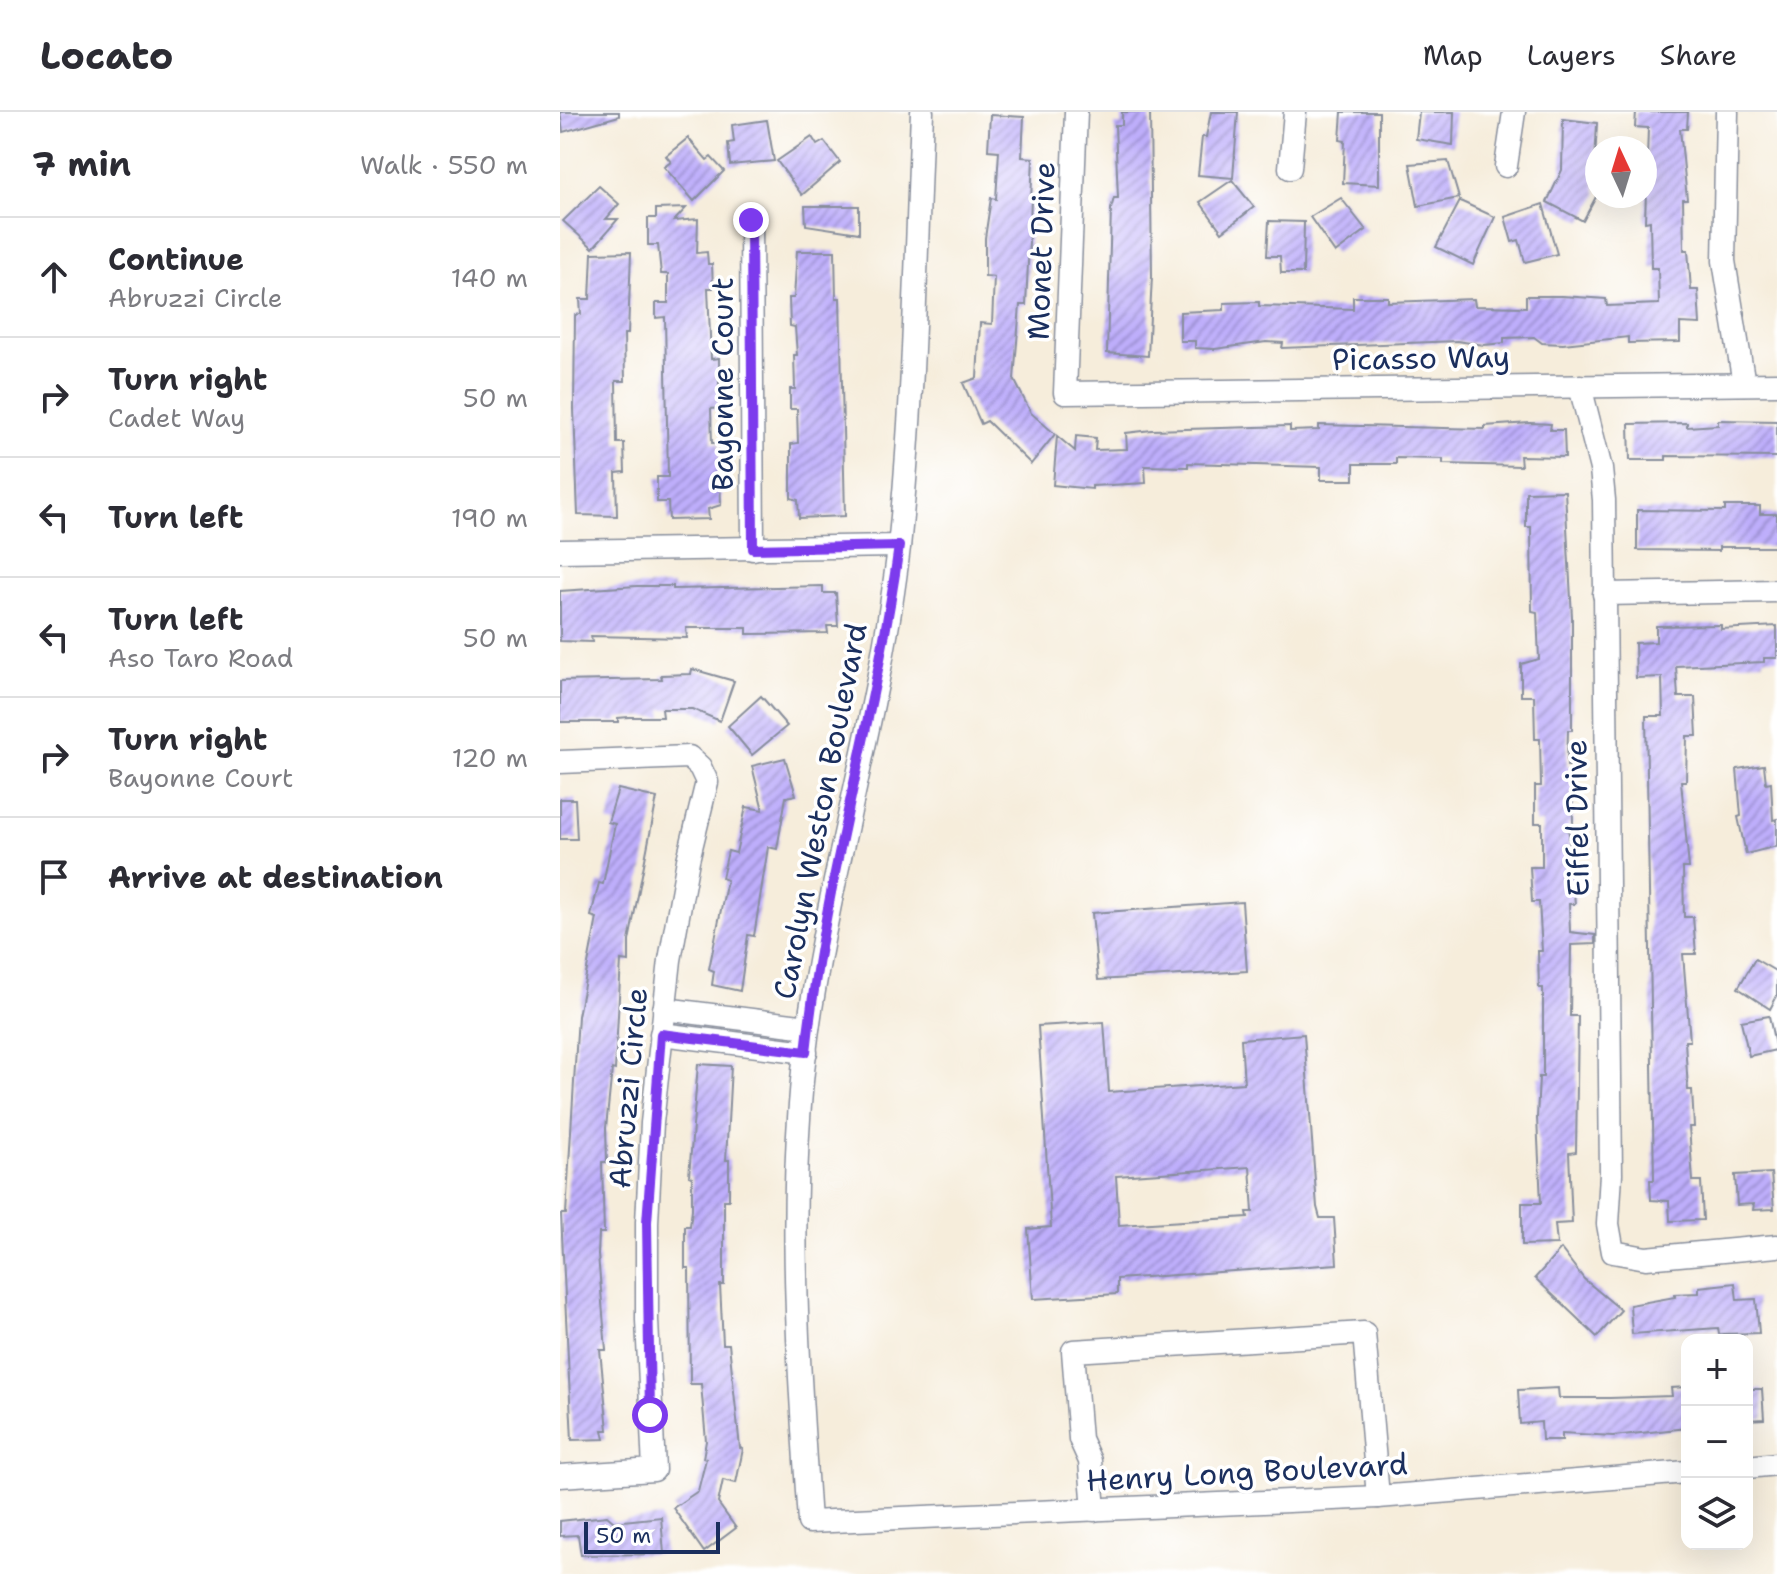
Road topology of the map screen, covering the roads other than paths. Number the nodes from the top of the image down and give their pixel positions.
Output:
1 (922, 112) edge
2 (1076, 112) edge
3 (1295, 112) edge
4 (1514, 112) edge
5 (1727, 112) edge
6 (1506, 166) dead end
7 (1290, 168) dead end
8 (751, 220) dead end
9 (1744, 384) junction
10 (1777, 384) edge
11 (1580, 386) junction
12 (1065, 393) joint
13 (899, 546) junction
14 (753, 549) junction
15 (560, 551) edge
16 (1777, 591) edge
17 (1604, 594) junction
18 (560, 762) edge
19 (664, 1009) junction
20 (808, 1027) junction
21 (661, 1034) junction
22 (806, 1052) junction
23 (1777, 1246) edge
24 (1777, 1464) edge
25 (1753, 1466) edge
26 (1681, 1472) edge
27 (560, 1476) edge
28 (1378, 1497) junction
29 (1094, 1510) junction
30 (809, 1522) joint

1 - 13 street, Carolyn Weston Boulevard
2 - 12 street, Monet Drive
3 - 7 street
4 - 6 street
5 - 9 street
8 - 14 street, Bayonne Court
9 - 10 street, Picasso Way
9 - 11 street, Picasso Way
11 - 12 street, Picasso Way
11 - 17 street, Eiffel Drive
13 - 14 street
13 - 20 street, Carolyn Weston Boulevard
14 - 15 street
16 - 17 street
17 - 23 street, Eiffel Drive
18 - 19 street, Abruzzi Circle
19 - 20 street
19 - 21 street, Abruzzi Circle
20 - 22 street, Carolyn Weston Boulevard
21 - 22 street
21 - 27 street, Abruzzi Circle
22 - 30 street, Carolyn Weston Boulevard
24 - 25 street
26 - 28 street, Henry Long Boulevard
28 - 29 street, Henry Long Boulevard
28 - 29 street
29 - 30 street, Henry Long Boulevard

